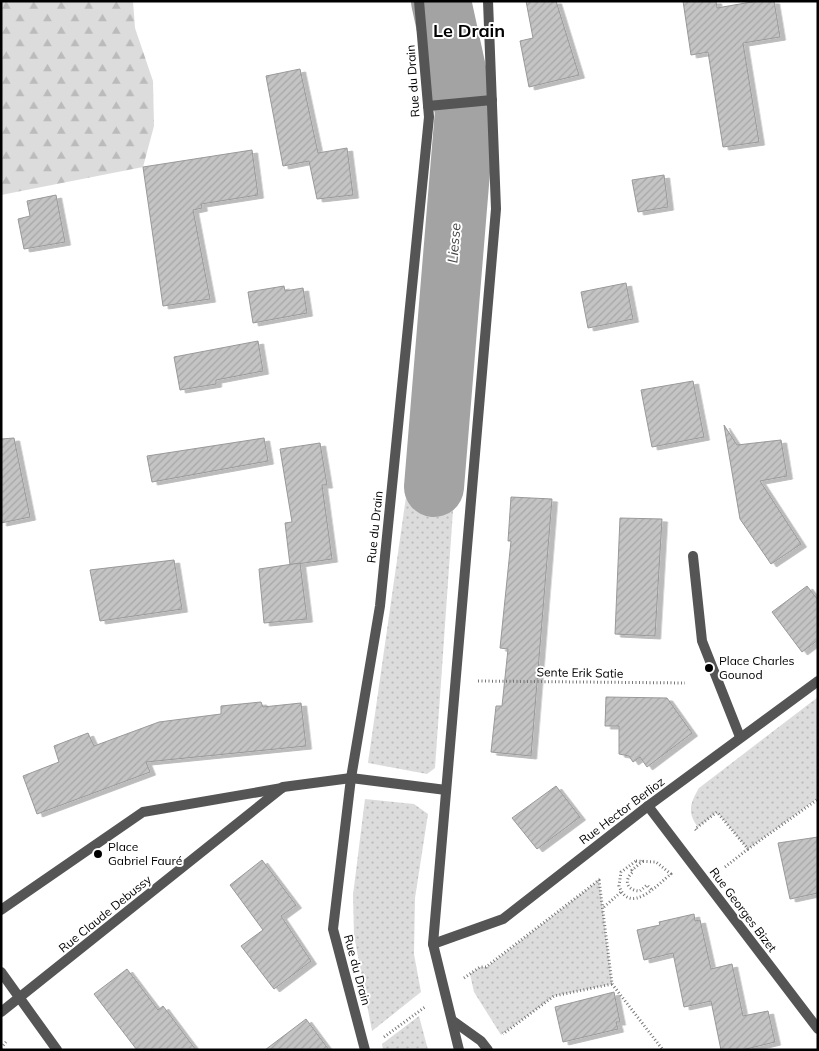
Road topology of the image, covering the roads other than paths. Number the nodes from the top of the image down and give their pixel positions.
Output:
1 (419, 1) edge
2 (488, 1) edge
3 (492, 100) junction
4 (428, 106) junction
5 (693, 556) dead end
6 (818, 681) edge
7 (740, 738) junction
8 (352, 778) junction
9 (283, 787) junction
10 (446, 790) junction
11 (648, 806) junction
12 (1, 910) edge
13 (433, 944) junction
14 (1, 972) edge
15 (20, 998) junction
16 (1, 1012) edge
17 (453, 1021) junction
18 (818, 1029) edge
19 (487, 1048) edge
20 (57, 1050) edge
21 (365, 1050) edge
22 (459, 1050) edge

1 - 4 street, Rue du Drain
2 - 3 street
3 - 4 street
3 - 10 street
4 - 8 street, Rue du Drain
5 - 7 street
6 - 7 street, Rue Hector Berlioz
7 - 11 street, Rue Hector Berlioz
8 - 9 street
8 - 10 street
8 - 21 street, Rue du Drain
9 - 12 street
9 - 15 street, Rue Claude Debussy
10 - 13 street
11 - 13 street, Rue Hector Berlioz
11 - 18 street, Rue Georges Bizet
13 - 17 street
14 - 15 street
15 - 16 street, Rue Claude Debussy
15 - 20 street
17 - 19 street
17 - 22 street

